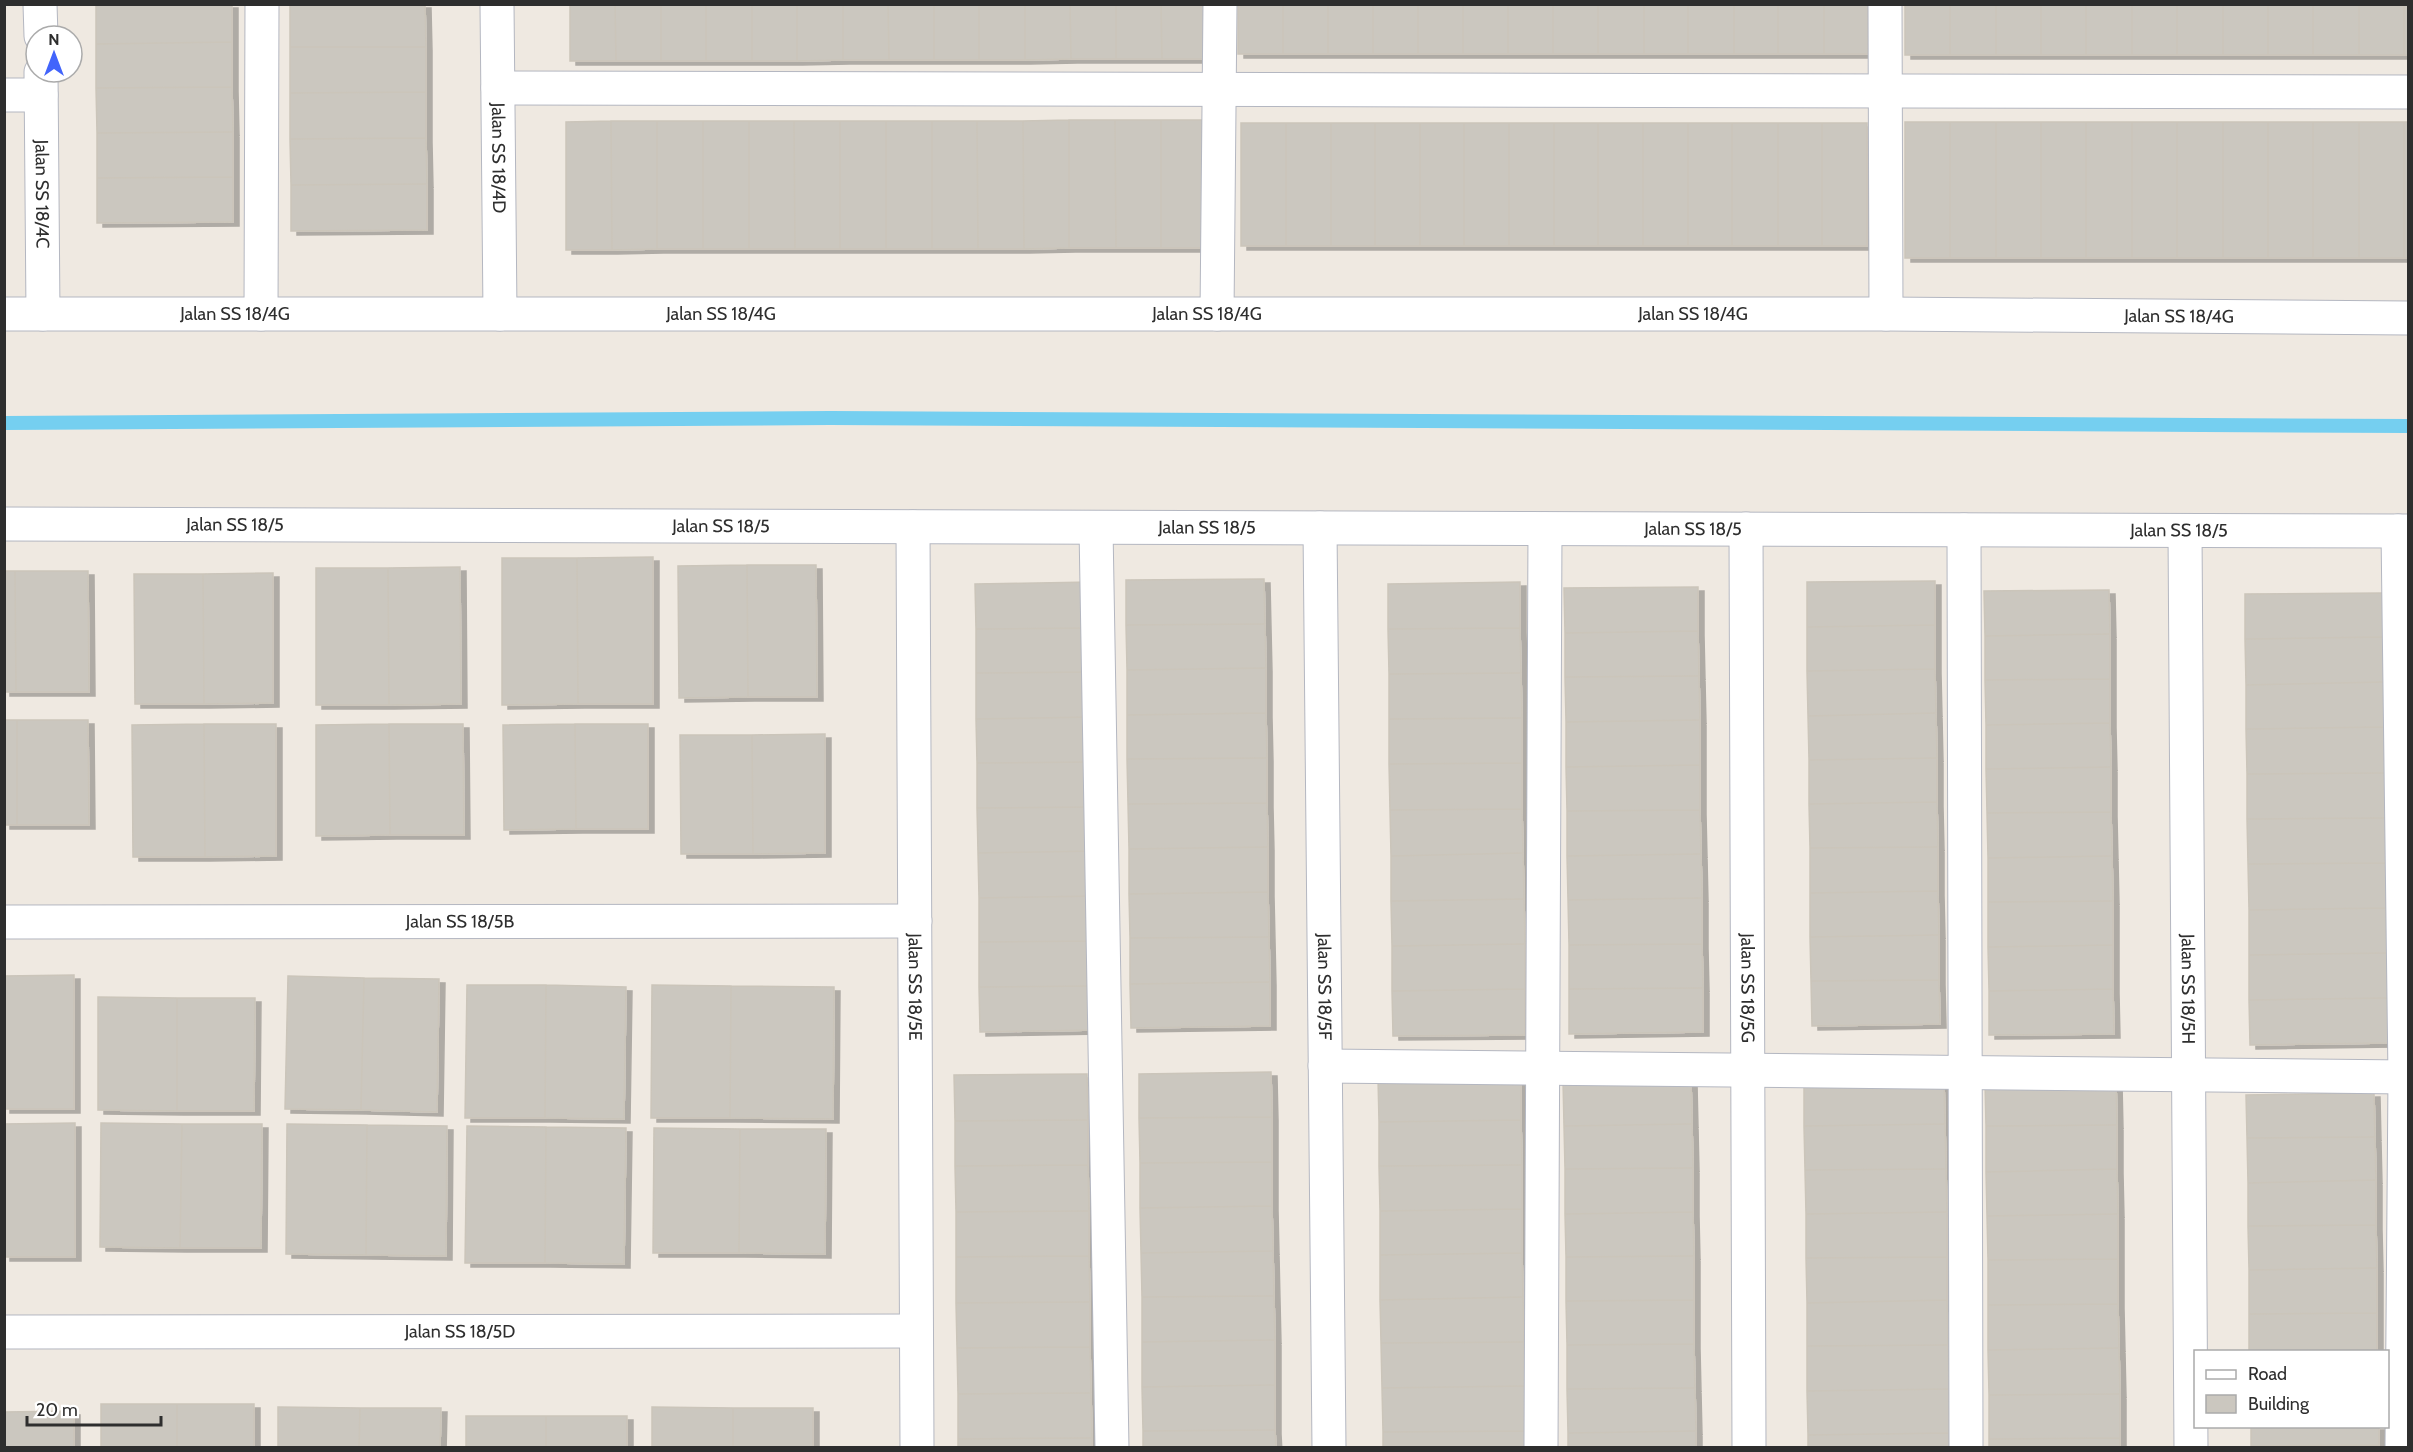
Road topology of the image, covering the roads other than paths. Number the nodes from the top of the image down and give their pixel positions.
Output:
1 (40, 4) edge
2 (262, 4) edge
3 (497, 4) edge
4 (1220, 4) edge
5 (1885, 4) edge
6 (40, 24) edge
7 (41, 84) edge
8 (498, 88) junction
9 (1219, 90) junction
10 (1885, 91) junction
11 (2409, 92) edge
12 (4, 96) edge
13 (4, 314) edge
14 (43, 314) junction
15 (261, 314) junction
16 (500, 314) junction
17 (1217, 315) junction
18 (1886, 315) junction
19 (2409, 318) edge
20 (4, 524) edge
21 (913, 527) junction
22 (1096, 528) junction
23 (1320, 528) junction
24 (1545, 529) junction
25 (1746, 529) junction
26 (1964, 530) junction
27 (2185, 531) junction
28 (2403, 531) edge
29 (915, 921) junction
30 (4, 922) edge
31 (1325, 1066) junction
32 (1543, 1068) junction
33 (1748, 1070) junction
34 (1964, 1072) junction
35 (2188, 1075) junction
36 (2407, 1077) edge
37 (916, 1331) junction
38 (4, 1332) edge
39 (917, 1448) edge
40 (1112, 1448) edge
41 (1329, 1448) edge
42 (1541, 1448) edge
43 (1749, 1448) edge
44 (1965, 1448) edge
45 (2191, 1448) edge
46 (2402, 1448) edge

1 - 6 street
2 - 15 street
3 - 8 street, Jalan SS 18/4D
4 - 9 street
5 - 10 street
7 - 12 street
7 - 14 street, Jalan SS 18/4C
8 - 9 street
8 - 16 street, Jalan SS 18/4D
9 - 10 street
9 - 17 street
10 - 11 street
10 - 18 street
13 - 14 street, Jalan SS 18/4G
14 - 15 street, Jalan SS 18/4G
15 - 16 street, Jalan SS 18/4G
16 - 17 street, Jalan SS 18/4G
17 - 18 street, Jalan SS 18/4G
18 - 19 street, Jalan SS 18/4G
20 - 21 street, Jalan SS 18/5
21 - 22 street, Jalan SS 18/5
21 - 29 street, Jalan SS 18/5E
22 - 23 street, Jalan SS 18/5
22 - 40 street
23 - 24 street, Jalan SS 18/5
23 - 31 street, Jalan SS 18/5F
24 - 25 street, Jalan SS 18/5
24 - 32 street
25 - 26 street, Jalan SS 18/5
25 - 33 street, Jalan SS 18/5G
26 - 27 street, Jalan SS 18/5
26 - 34 street
27 - 28 street, Jalan SS 18/5
27 - 35 street, Jalan SS 18/5H
28 - 36 street
29 - 30 street, Jalan SS 18/5B
29 - 37 street, Jalan SS 18/5E
31 - 32 street
31 - 41 street, Jalan SS 18/5F
32 - 33 street
32 - 42 street
33 - 34 street
33 - 43 street, Jalan SS 18/5G
34 - 35 street
34 - 44 street
35 - 36 street
35 - 45 street, Jalan SS 18/5H
36 - 46 street
37 - 38 street, Jalan SS 18/5D
37 - 39 street, Jalan SS 18/5E

